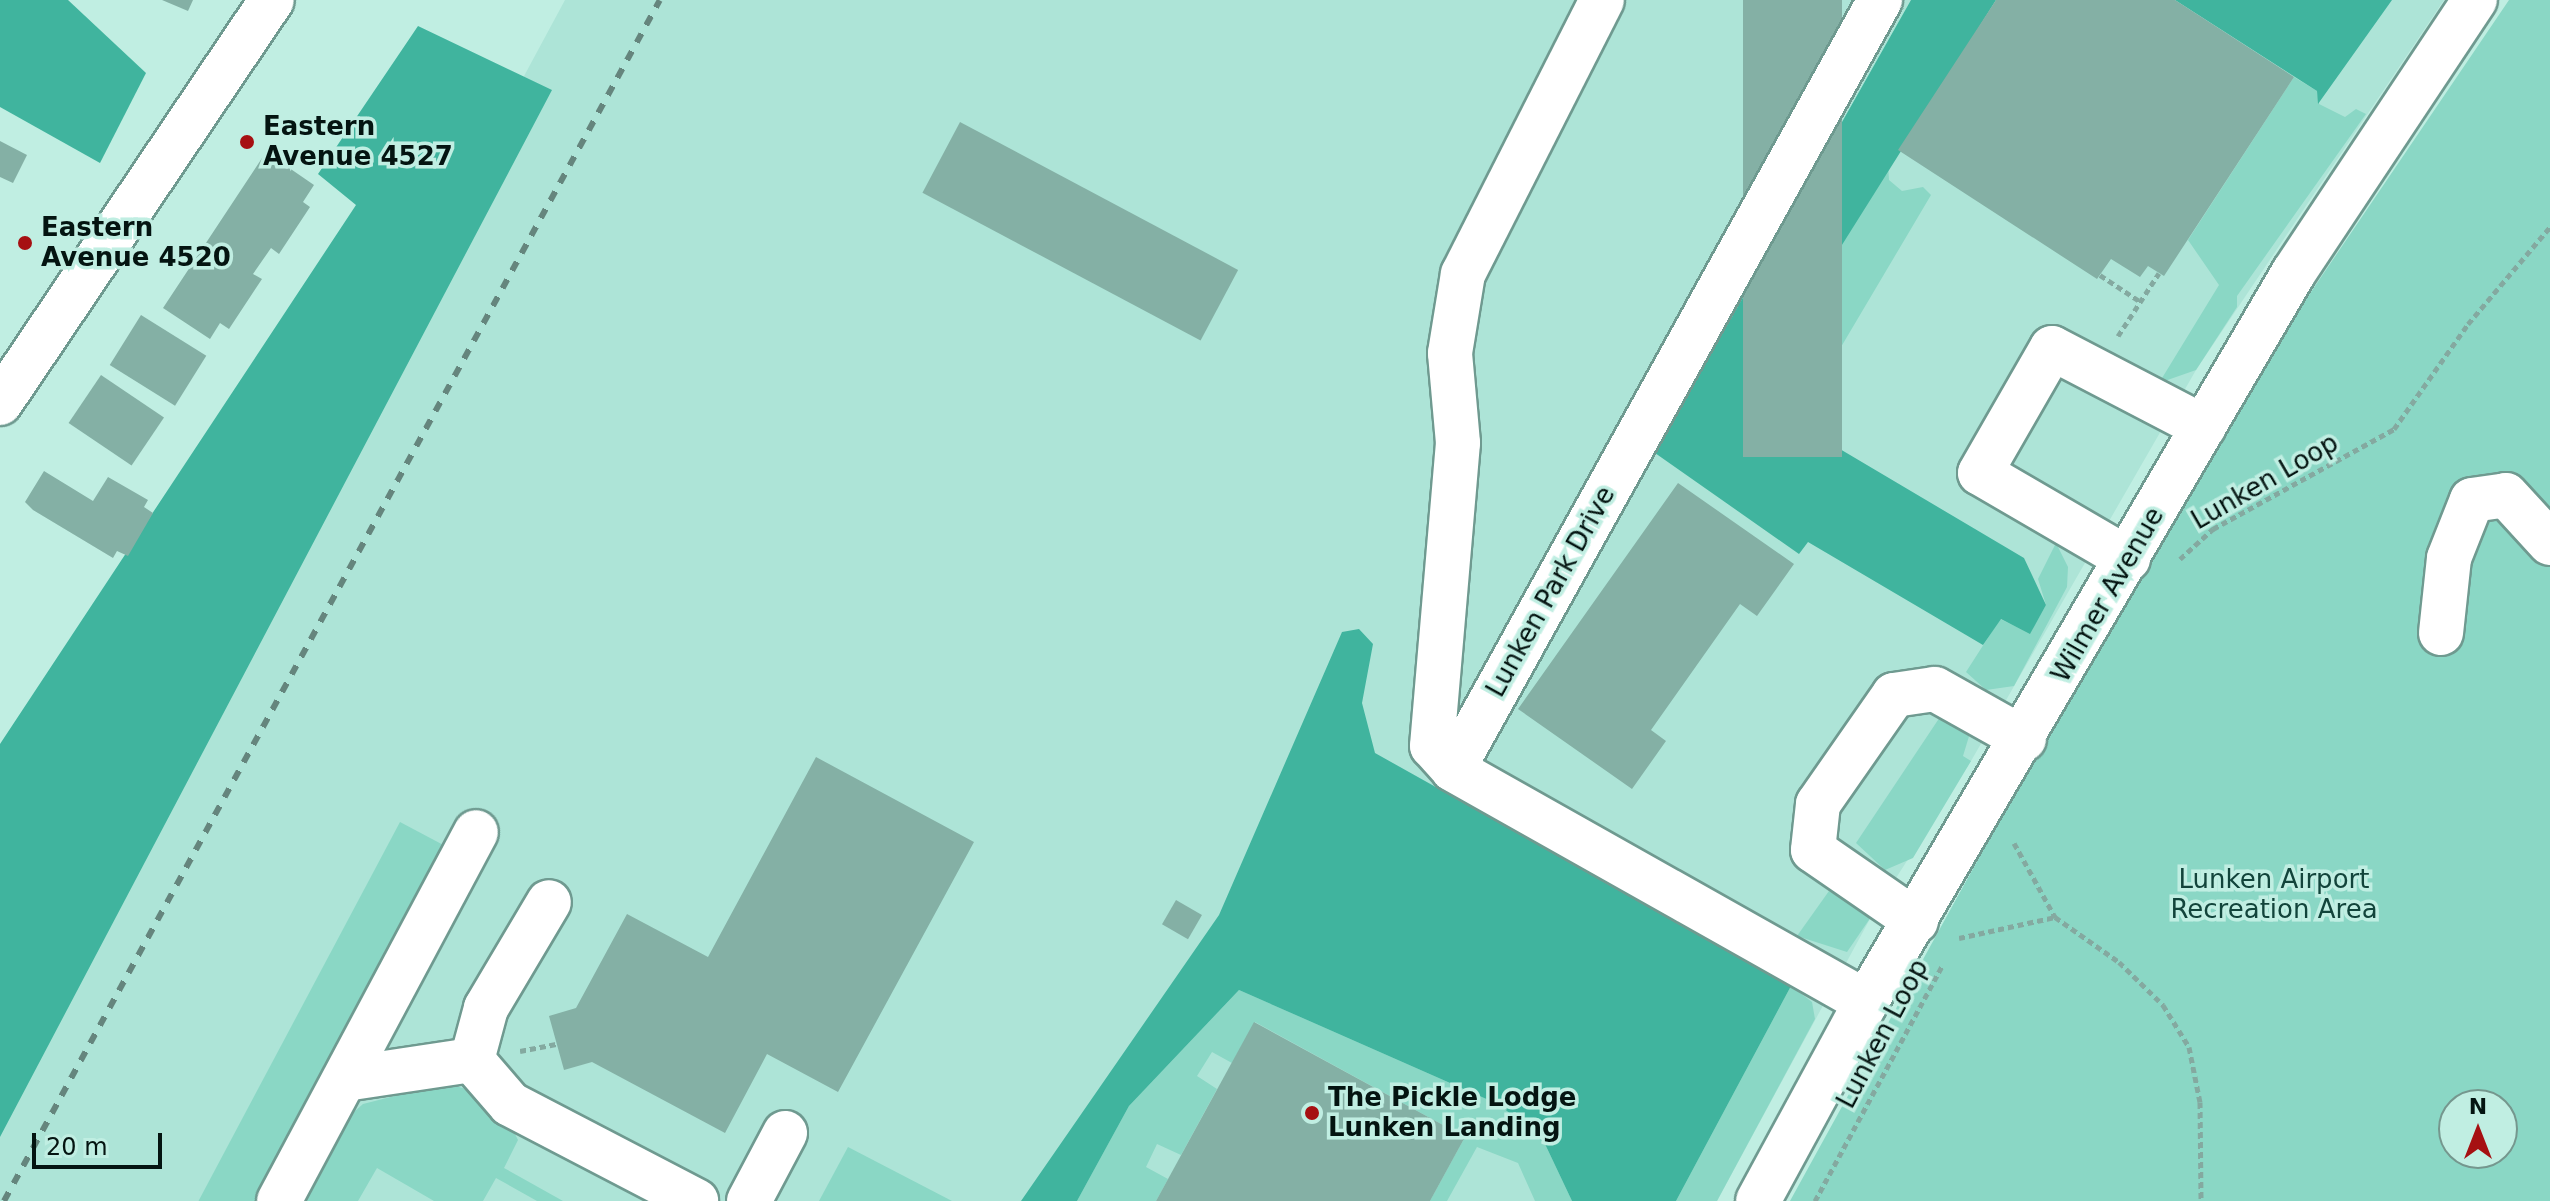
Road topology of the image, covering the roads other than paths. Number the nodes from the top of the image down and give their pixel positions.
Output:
1 (272, 0) edge
2 (1602, 0) edge
3 (1880, 0) edge
4 (2475, 0) edge
5 (0, 403) edge
6 (2204, 427) junction
7 (2550, 543) edge
8 (2149, 564) junction
9 (2441, 633) dead end
10 (2024, 739) junction
11 (1453, 769) junction
12 (476, 832) dead end
13 (549, 902) dead end
14 (1916, 921) junction
15 (1866, 1002) junction
16 (472, 1060) junction
17 (345, 1079) junction
18 (785, 1133) dead end
19 (279, 1201) edge
20 (696, 1201) edge
21 (749, 1201) edge
22 (1758, 1201) edge

1 - 5 street
2 - 11 street
3 - 11 street, Lunken Park Drive
4 - 6 street, Wilmer Avenue
6 - 8 street, Wilmer Avenue
6 - 8 street
7 - 9 street
8 - 10 street, Wilmer Avenue
10 - 14 street, Wilmer Avenue
10 - 14 street
11 - 15 street
12 - 17 street
13 - 16 street
14 - 15 street, Wilmer Avenue
15 - 22 street, Wilmer Avenue
16 - 17 street
16 - 20 street
17 - 19 street
18 - 21 street

